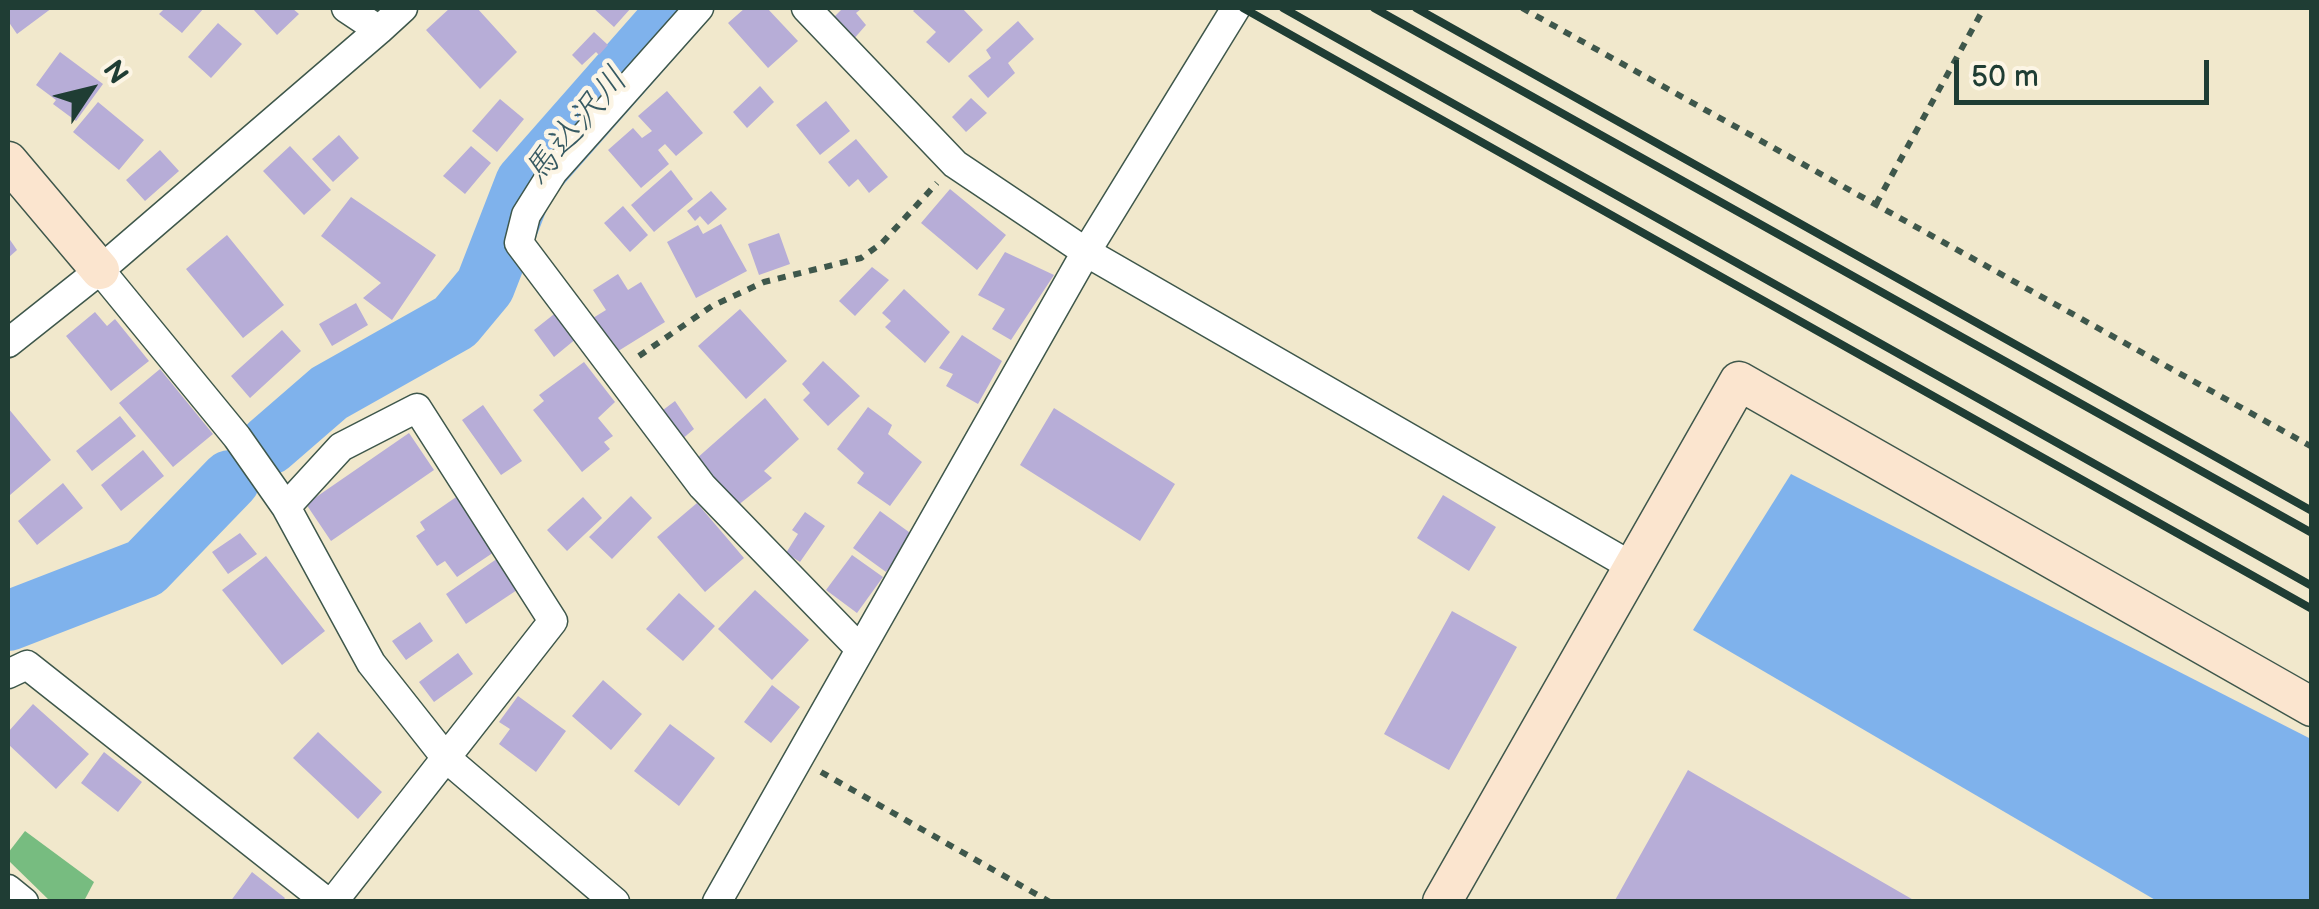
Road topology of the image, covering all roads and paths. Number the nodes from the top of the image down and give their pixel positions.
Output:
1 (346, 8) edge
2 (403, 8) edge
3 (699, 8) edge
4 (806, 8) edge
5 (1236, 8) edge
6 (1522, 8) edge
7 (1984, 8) edge
8 (379, 30) junction
9 (8, 161) edge
10 (955, 164) junction
11 (1876, 204) junction
12 (1086, 252) junction
13 (100, 270) junction
14 (8, 343) edge
15 (616, 372) junction
16 (2312, 446) edge
17 (286, 507) junction
18 (1634, 566) junction
19 (860, 649) junction
20 (8, 674) edge
21 (2312, 707) edge
22 (446, 758) junction
23 (798, 759) junction
24 (8, 889) edge
25 (24, 902) edge
26 (330, 902) edge
27 (614, 902) edge
28 (718, 902) edge
29 (1050, 902) edge
30 (1442, 902) edge

1 - 8 street
2 - 8 street
3 - 15 street
4 - 10 street
5 - 12 street
6 - 11 path
7 - 11 path
8 - 13 street
9 - 13 street
10 - 12 street
10 - 15 path
11 - 16 path
12 - 18 street
12 - 19 street
13 - 14 street
13 - 17 street
15 - 19 street
17 - 22 street
17 - 22 street
18 - 21 street
18 - 30 street
19 - 23 street
20 - 26 street
22 - 26 street
22 - 27 street
23 - 28 street
23 - 29 path
24 - 25 street

